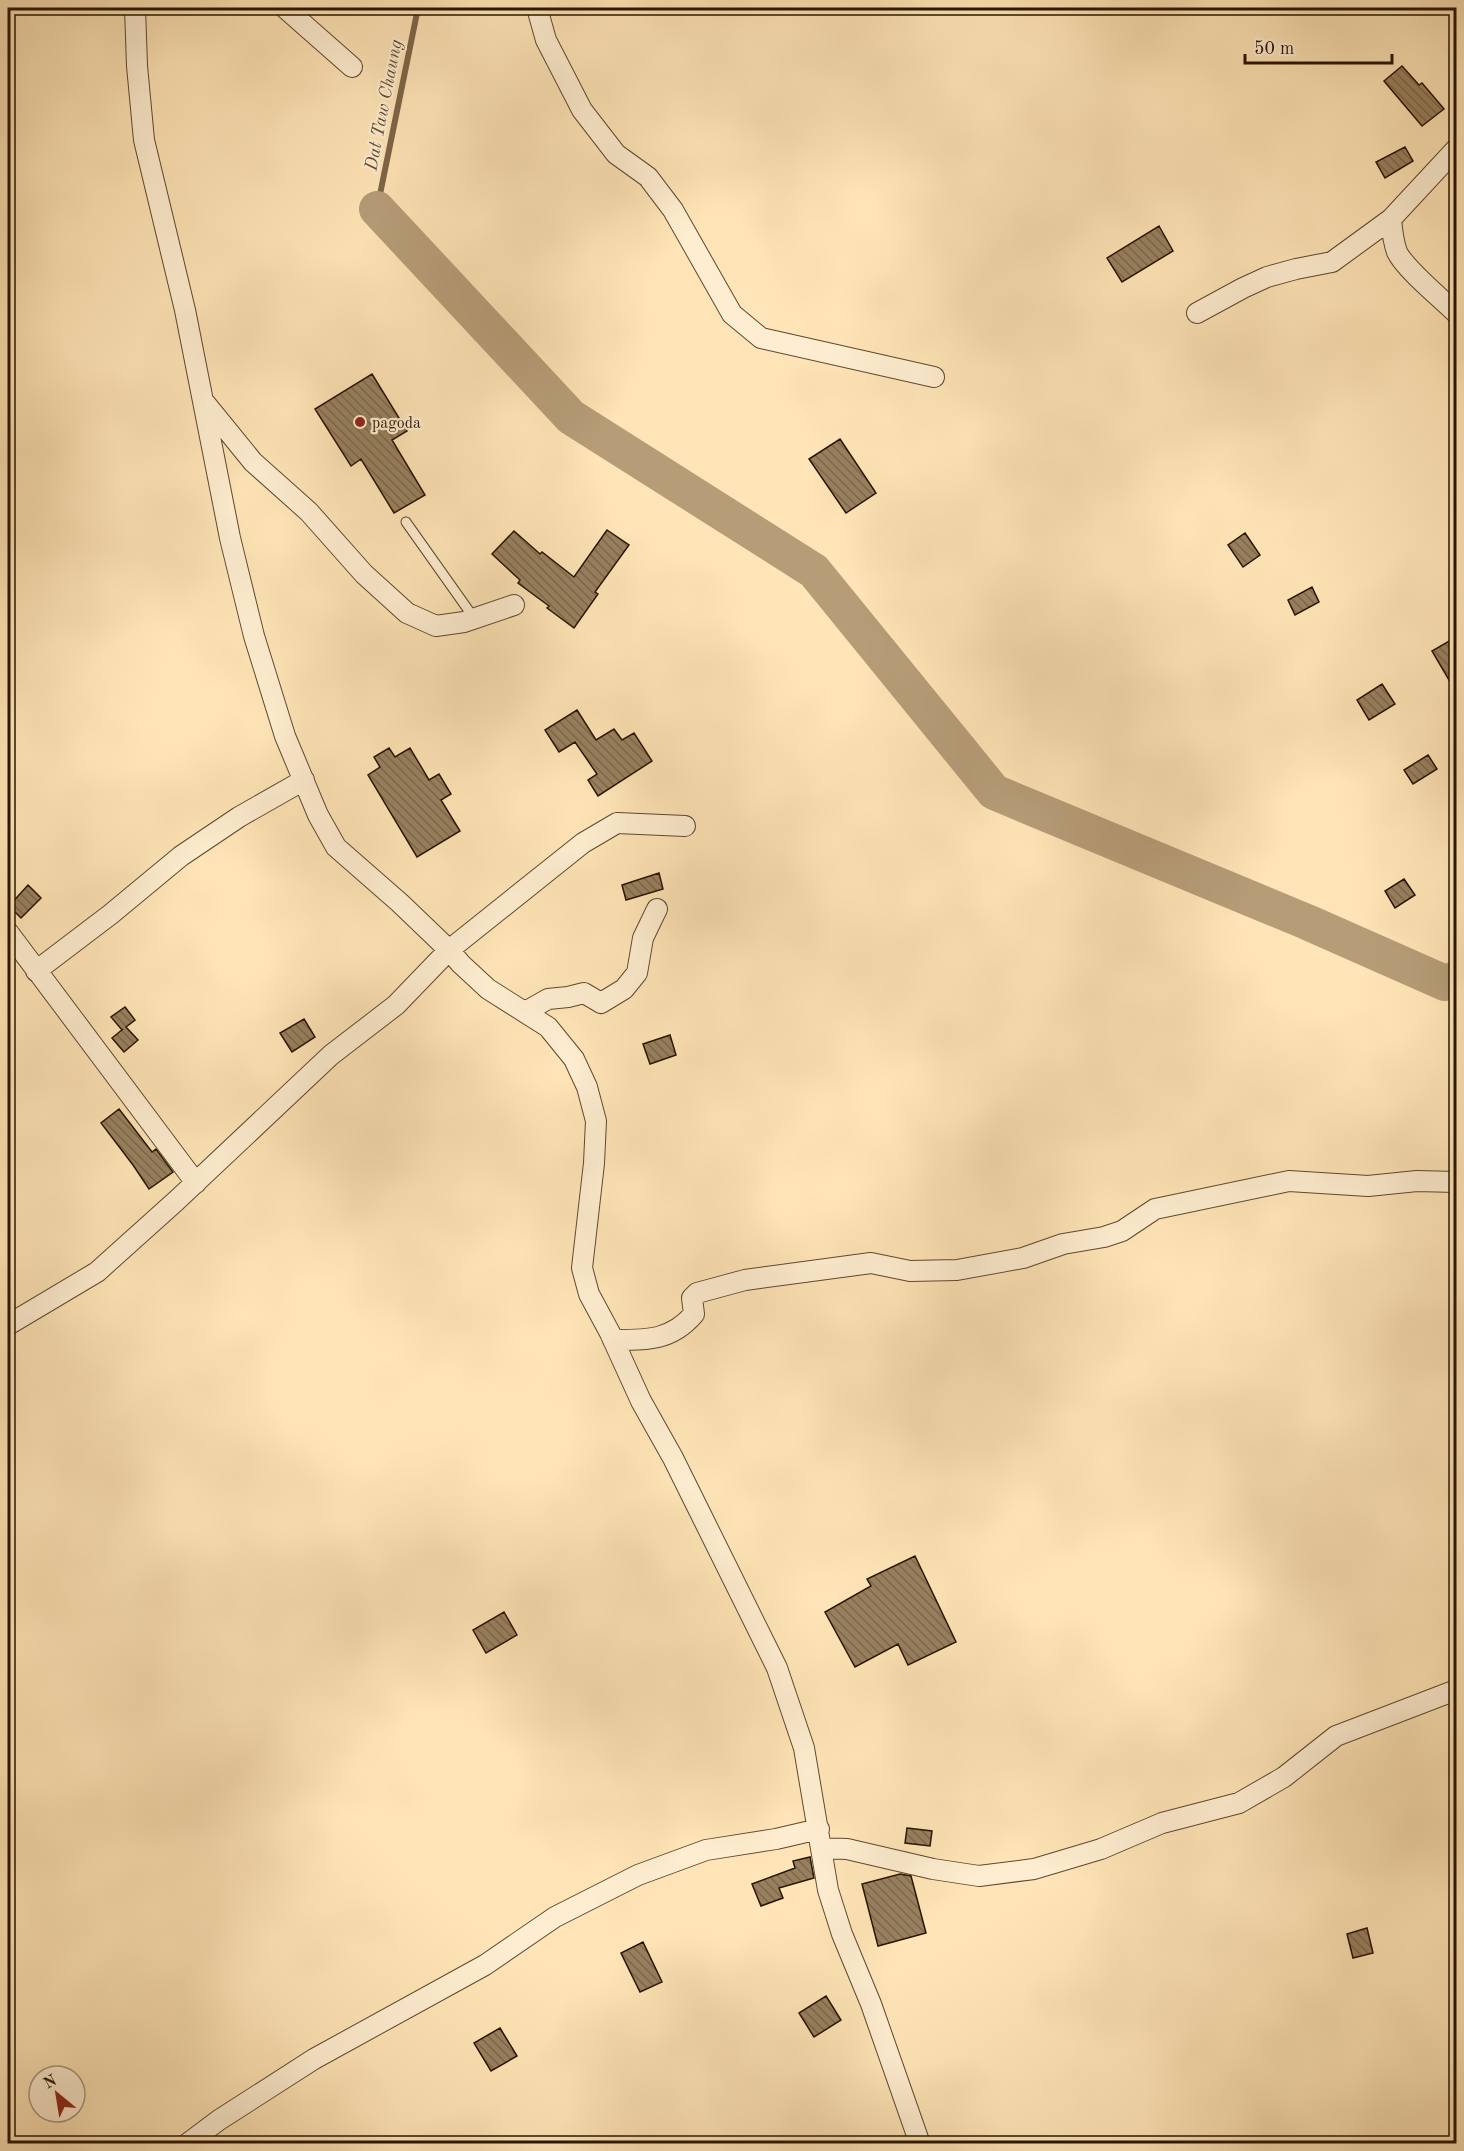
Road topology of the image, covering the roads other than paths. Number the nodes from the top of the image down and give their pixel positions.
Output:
1 (135, 8) edge
2 (285, 8) edge
3 (537, 8) edge
4 (352, 67) dead end
5 (1456, 149) edge
6 (1391, 219) junction
7 (1197, 313) dead end
8 (1456, 313) edge
9 (934, 377) dead end
10 (203, 401) junction
11 (406, 522) dead end
12 (514, 605) dead end
13 (474, 618) junction
14 (304, 780) junction
15 (685, 825) dead end
16 (657, 909) dead end
17 (8, 932) edge
18 (449, 950) junction
19 (36, 970) junction
20 (525, 1012) junction
21 (1456, 1182) edge
22 (196, 1184) junction
23 (8, 1325) edge
24 (613, 1340) junction
25 (1456, 1690) edge
26 (820, 1838) junction
27 (188, 2143) edge
28 (920, 2144) edge

1 - 10 street
2 - 4 street
3 - 9 street
5 - 6 street
6 - 7 street
6 - 8 street
10 - 13 street
10 - 14 street
11 - 13 lane
12 - 13 street
14 - 18 street
14 - 19 street
15 - 18 street
16 - 20 street
17 - 19 street
18 - 20 street
18 - 22 street
19 - 22 street
20 - 24 street
21 - 24 street
22 - 23 street
24 - 26 street
25 - 26 street
26 - 27 street
26 - 28 street

